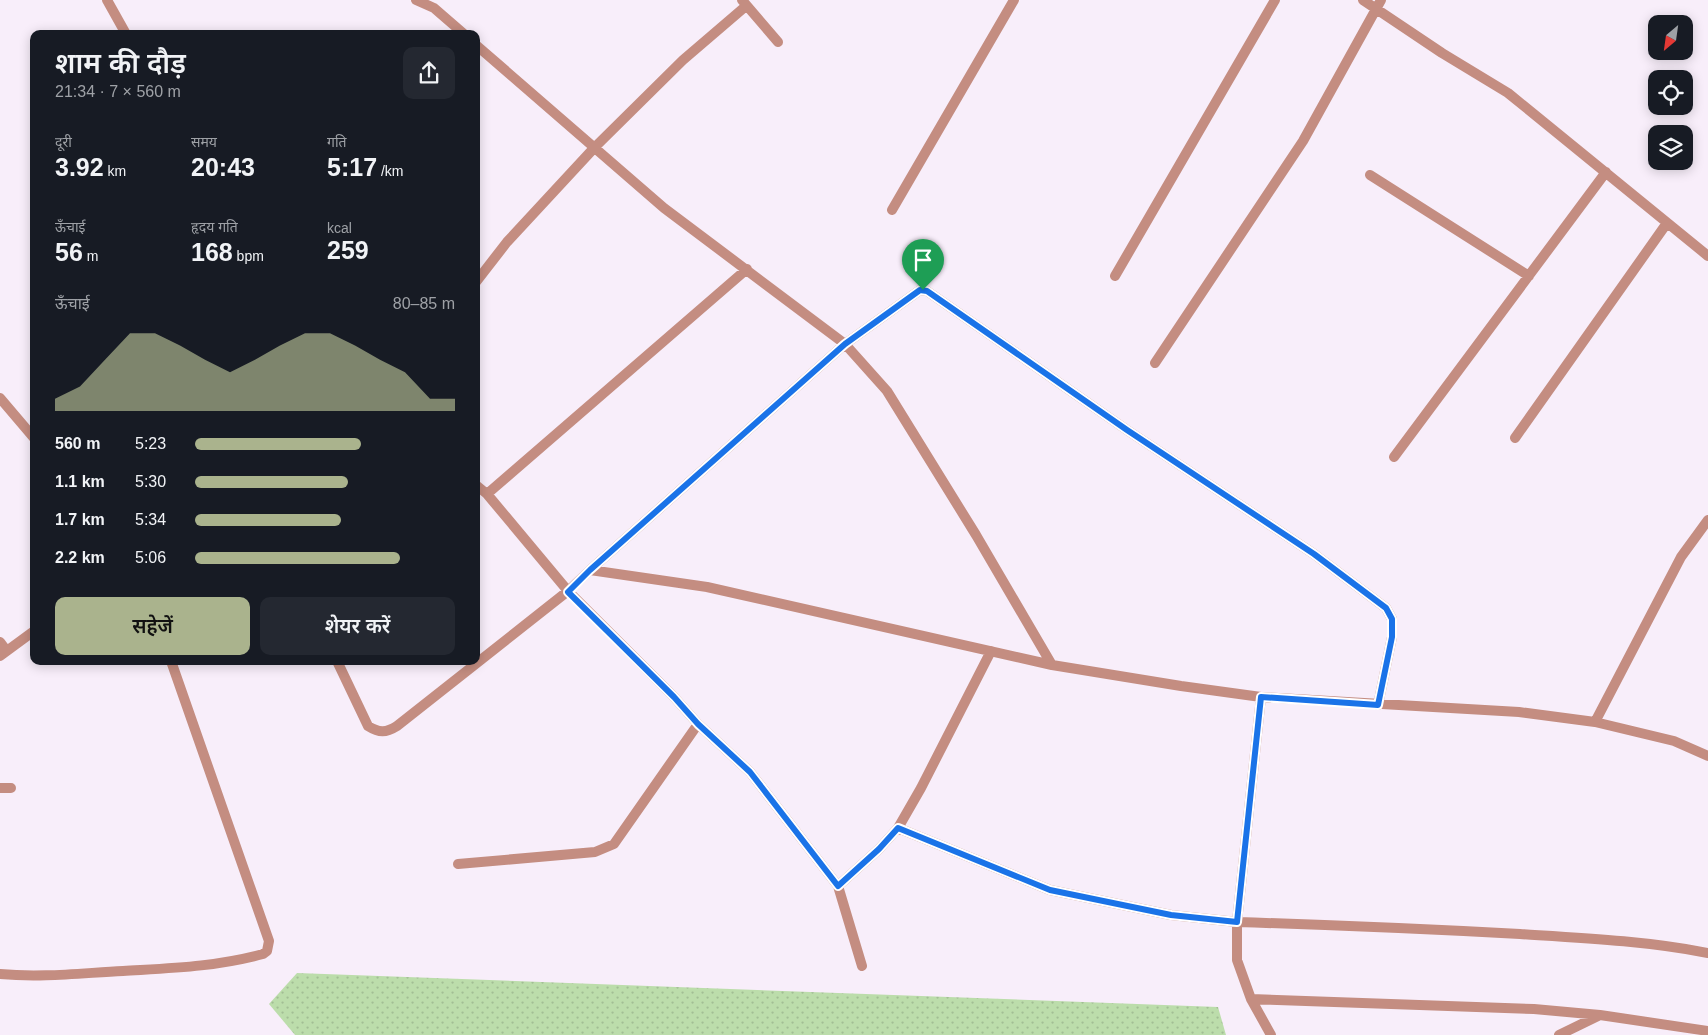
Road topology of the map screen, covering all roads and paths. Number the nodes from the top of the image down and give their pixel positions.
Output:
1 (107, 0) edge
2 (416, 0) edge
3 (1014, 0) edge
4 (1275, 0) edge
5 (1363, 0) edge
6 (744, 3) edge
7 (436, 4) edge
8 (1379, 5) edge
9 (124, 30) edge
10 (460, 30) edge
11 (778, 42) dead end
12 (480, 48) edge
13 (595, 148) junction
14 (1606, 172) junction
15 (1370, 175) dead end
16 (892, 210) dead end
17 (1667, 223) junction
18 (1708, 256) edge
19 (747, 269) junction
20 (1115, 276) dead end
21 (1529, 276) junction
22 (480, 277) edge
23 (845, 344) junction
24 (1154, 363) dead end
25 (0, 398) edge
26 (30, 433) edge
27 (1515, 438) dead end
28 (1394, 457) dead end
29 (480, 488) edge
30 (488, 494) junction
31 (1708, 520) edge
32 (590, 570) junction
33 (568, 592) junction
34 (30, 633) edge
35 (2, 649) edge
36 (991, 651) junction
37 (480, 661) edge
38 (172, 665) edge
39 (339, 665) edge
40 (475, 665) edge
41 (1052, 665) junction
42 (1261, 697) junction
43 (1378, 705) junction
44 (1596, 722) junction
45 (698, 724) junction
46 (1708, 756) edge
47 (898, 828) junction
48 (458, 864) dead end
49 (838, 886) junction
50 (1237, 922) junction
51 (1708, 953) edge
52 (862, 966) dead end
53 (0, 974) edge
54 (1251, 999) junction
55 (1600, 1015) junction
56 (1708, 1031) edge
57 (1271, 1035) edge
58 (1559, 1035) edge

1 - 9 street
2 - 7 street
3 - 16 street
4 - 20 street
5 - 8 street
6 - 11 street
6 - 13 street
7 - 10 street
8 - 14 street
8 - 24 street
12 - 13 street
13 - 19 street
13 - 22 street
14 - 17 street
14 - 21 street
15 - 21 street
17 - 18 street
17 - 27 street
19 - 23 street
19 - 30 street
21 - 28 street
23 - 32 street
23 - 41 street
23 - 43 street
25 - 26 street
29 - 30 street
30 - 33 street
31 - 44 street
32 - 33 street
32 - 36 street
33 - 37 street
33 - 45 street
34 - 35 street
36 - 41 street
36 - 47 street
38 - 53 street
39 - 40 street
41 - 42 street
42 - 43 street
42 - 50 street
43 - 44 street
44 - 46 street
45 - 48 street
45 - 49 street
47 - 49 street
47 - 50 street
49 - 52 street
50 - 51 street
50 - 54 street
54 - 55 street
54 - 57 street
55 - 56 street
55 - 58 street

